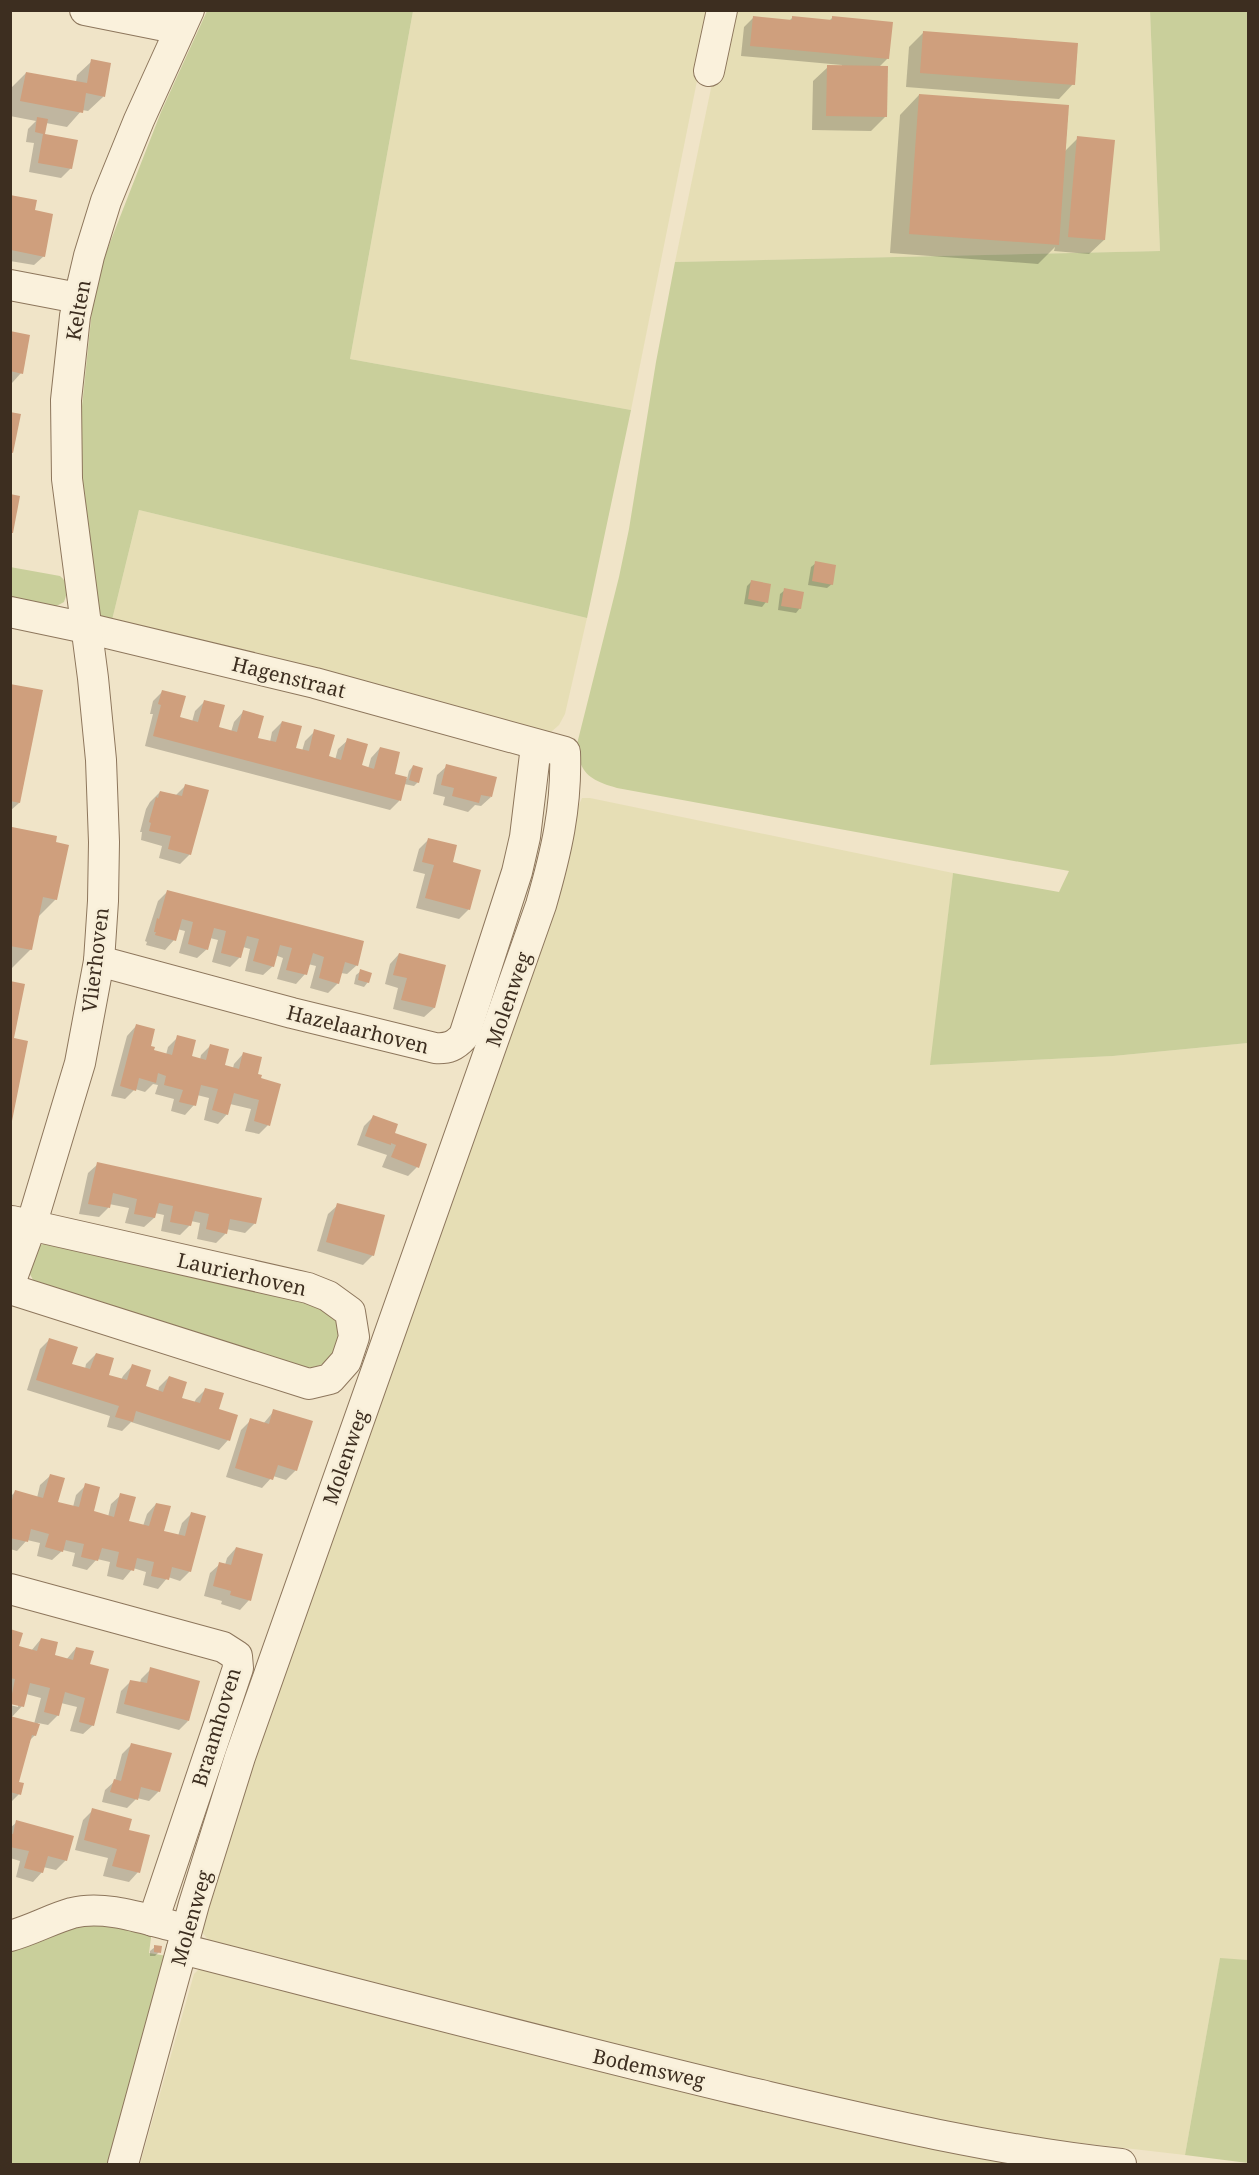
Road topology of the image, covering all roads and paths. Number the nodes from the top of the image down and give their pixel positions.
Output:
1 (86, 10) edge
2 (722, 10) edge
3 (184, 20) edge
4 (709, 71) dead end
5 (10, 285) edge
6 (78, 298) junction
7 (10, 612) edge
8 (86, 628) junction
9 (551, 749) junction
10 (99, 961) junction
11 (21, 1223) edge
12 (10, 1283) edge
13 (10, 1289) edge
14 (10, 1588) edge
15 (153, 1921) junction
16 (10, 1936) edge
17 (185, 1939) junction
18 (123, 2164) edge
19 (1121, 2164) edge

1 - 3 street
2 - 4 street
3 - 6 street, Kelten
5 - 6 street
6 - 8 street, Kelten
7 - 8 street, Hagenstraat
8 - 9 street, Hagenstraat
8 - 10 street, Vlierhoven
9 - 10 street, Hazelaarhoven
9 - 17 street, Molenweg
10 - 11 street, Vlierhoven
11 - 12 street, Vlierhoven
11 - 13 street, Laurierhoven
14 - 15 street, Braamhoven
15 - 16 street, Bodemsweg
15 - 17 street, Bodemsweg
17 - 18 street, Molenweg
17 - 19 street, Bodemsweg

